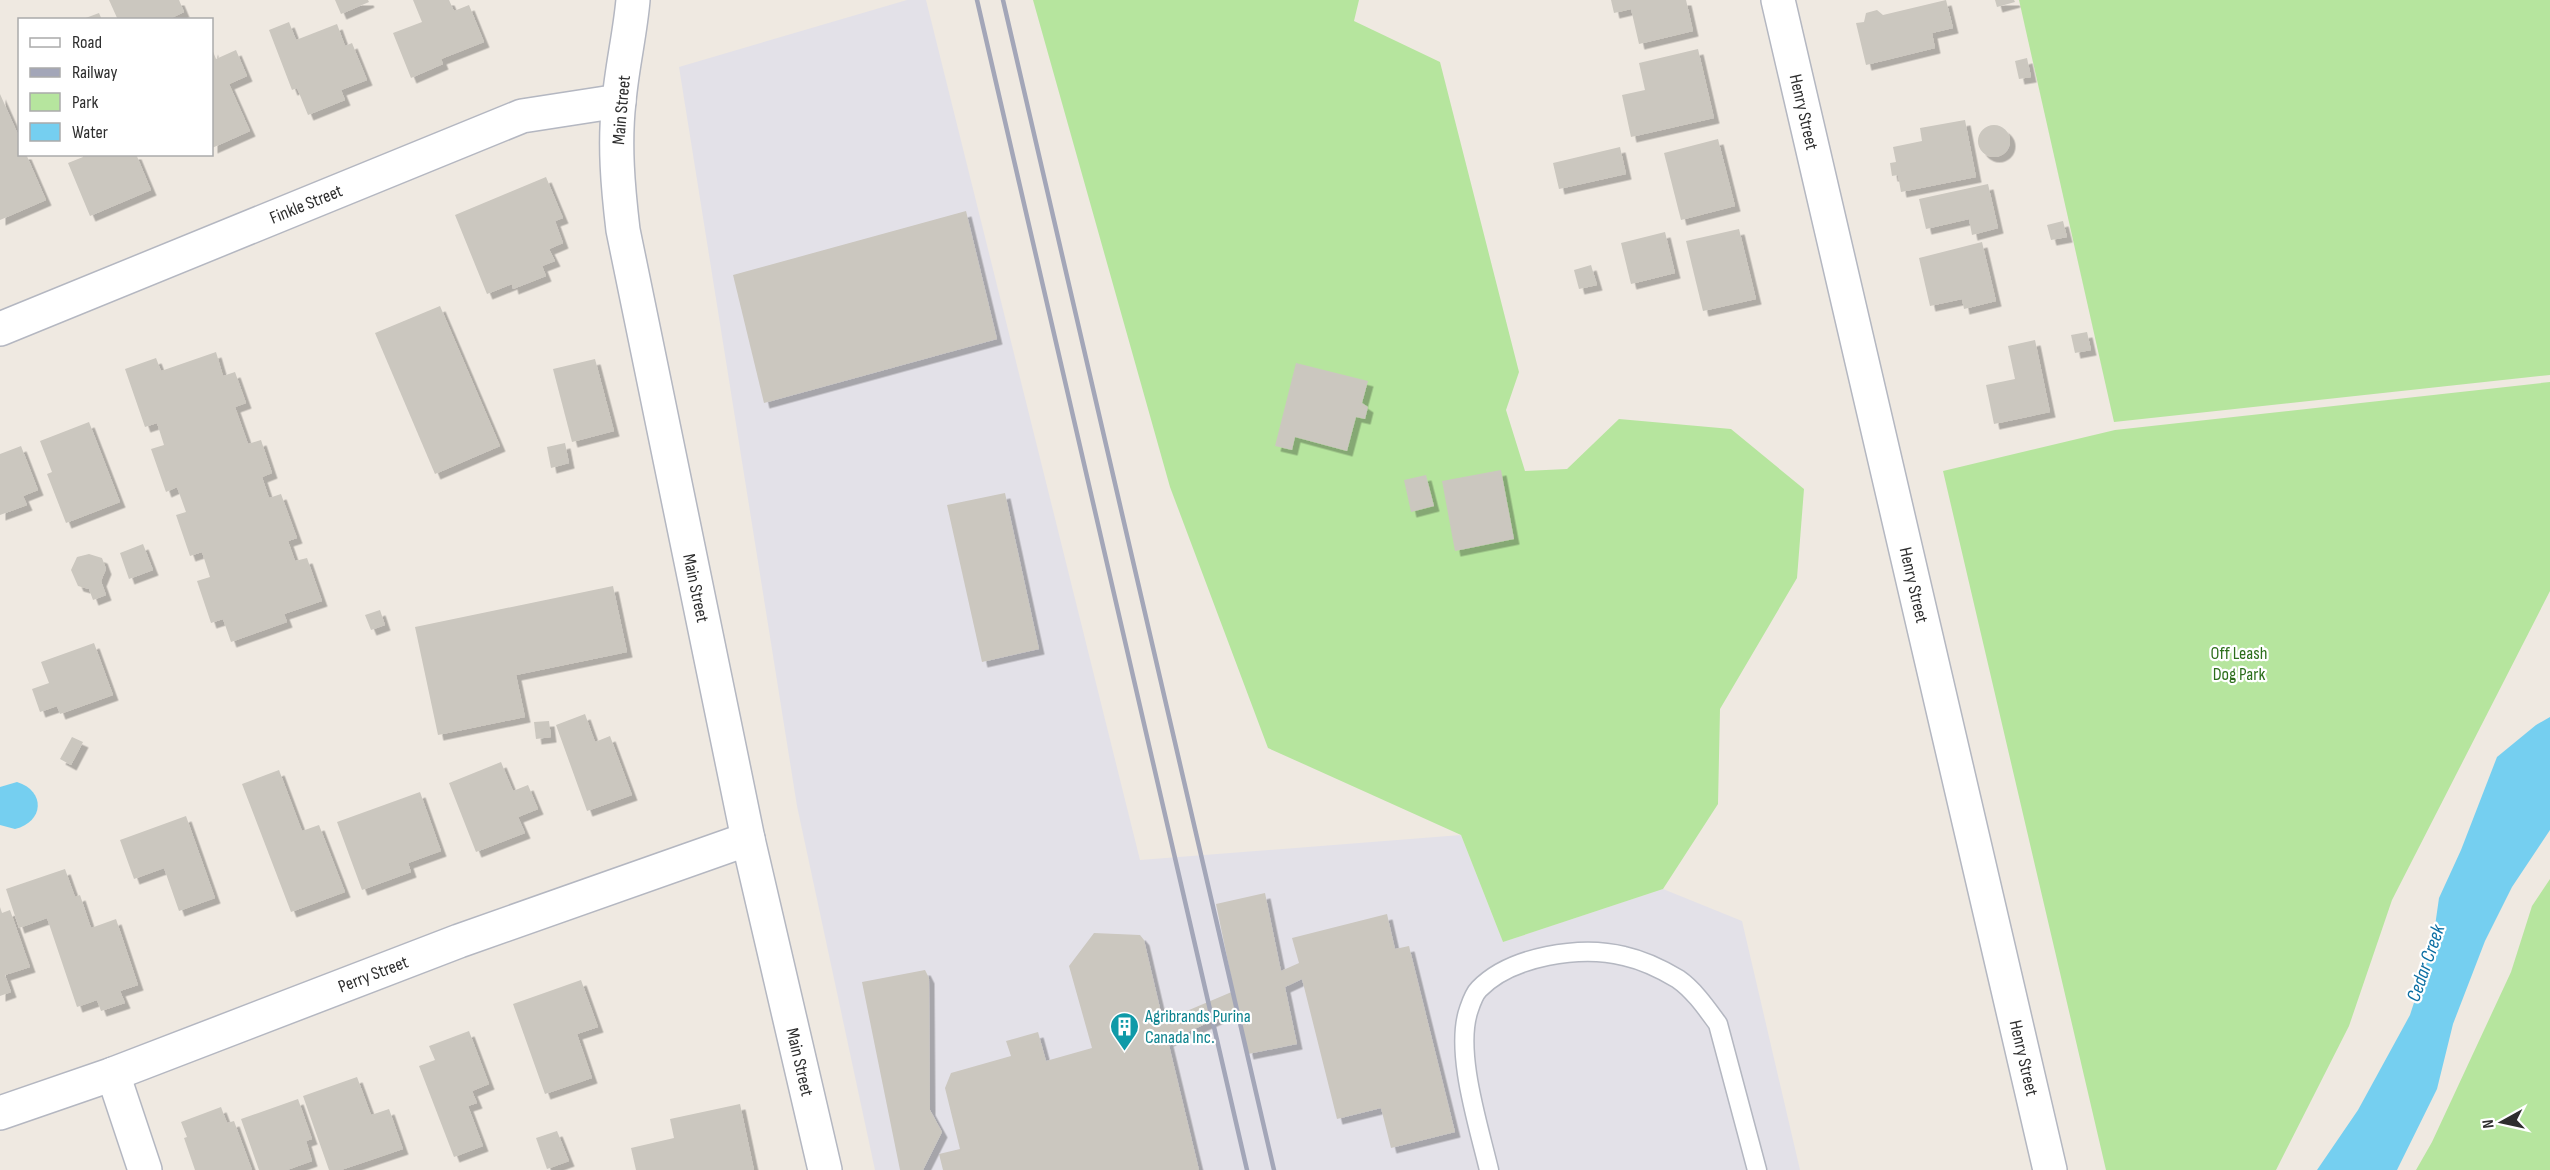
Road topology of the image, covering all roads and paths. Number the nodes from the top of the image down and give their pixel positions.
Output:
1 (633, 0) edge
2 (1778, 0) edge
3 (619, 101) junction
4 (0, 329) edge
5 (748, 839) junction
6 (113, 1074) junction
7 (0, 1113) edge
8 (145, 1170) edge
9 (825, 1170) edge
10 (1489, 1170) edge
11 (1757, 1170) edge
12 (2050, 1170) edge

1 - 3 street, Main Street
2 - 12 street, Henry Street
3 - 4 street, Finkle Street
3 - 5 street, Main Street
5 - 6 street, Perry Street
5 - 9 street, Main Street
6 - 7 street, Perry Street
6 - 8 street
10 - 11 lane

